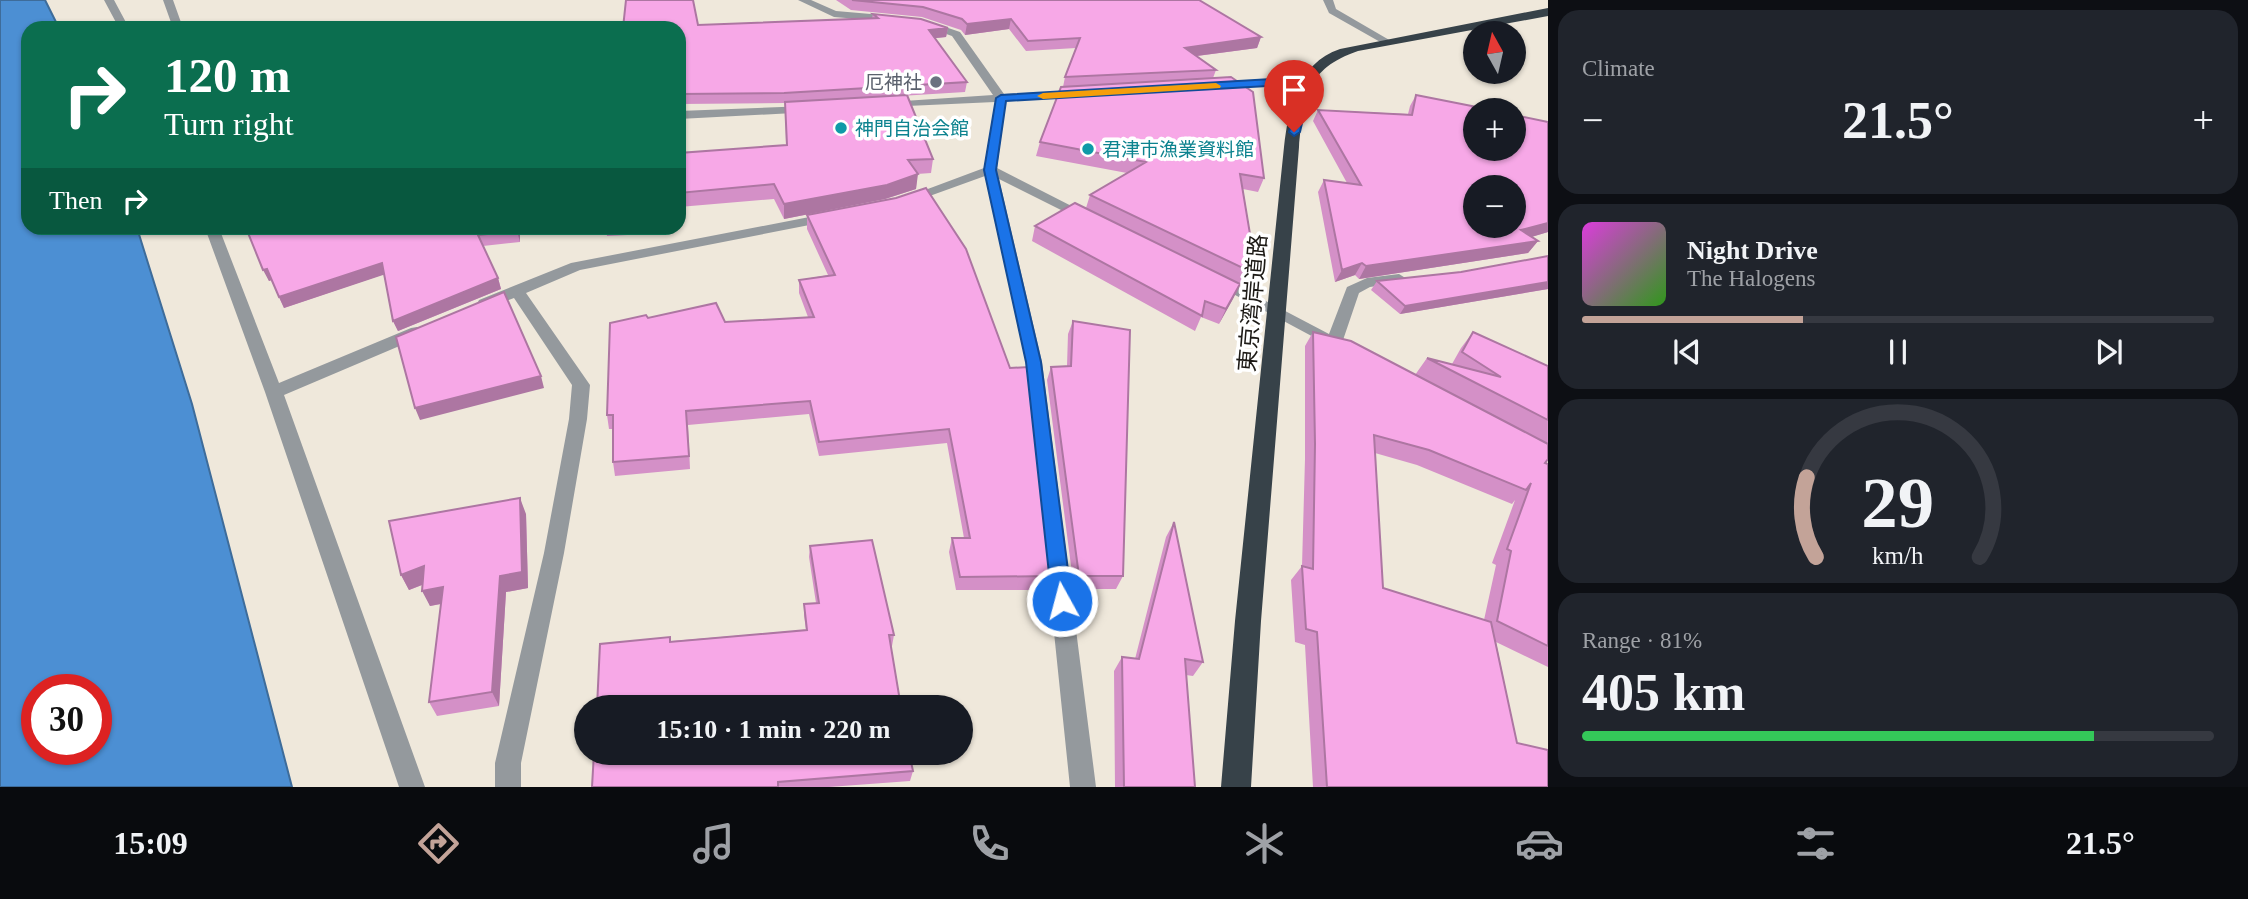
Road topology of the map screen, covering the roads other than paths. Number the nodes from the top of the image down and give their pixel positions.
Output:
1 (108, 0) edge
2 (168, 0) edge
3 (803, 0) edge
4 (1328, 0) edge
5 (1548, 12) edge
6 (120, 21) edge
7 (176, 21) edge
8 (1386, 41) junction
9 (1307, 80) junction
10 (1210, 86) edge
11 (1099, 92) edge
12 (1001, 98) junction
13 (881, 105) edge
14 (828, 108) edge
15 (686, 115) edge
16 (990, 170) junction
17 (889, 206) edge
18 (848, 214) edge
19 (1097, 222) edge
20 (215, 235) edge
21 (1205, 276) edge
22 (1417, 277) edge
23 (517, 291) junction
24 (1277, 311) junction
25 (466, 312) edge
26 (428, 328) edge
27 (274, 392) junction
28 (412, 787) edge
29 (508, 787) edge
30 (1083, 787) edge
31 (1236, 787) edge

1 - 6 street
2 - 7 street
3 - 12 street
4 - 8 street
5 - 8 highway
8 - 9 highway
9 - 10 street
9 - 24 highway, 東京湾岸道路
11 - 12 street
12 - 13 street
12 - 16 street
14 - 15 street
16 - 17 street
16 - 19 street
16 - 30 street
18 - 23 street
20 - 27 street
21 - 24 street
22 - 24 street
23 - 25 street
23 - 29 street
24 - 31 highway, 東京湾岸道路
26 - 27 street
27 - 28 street

